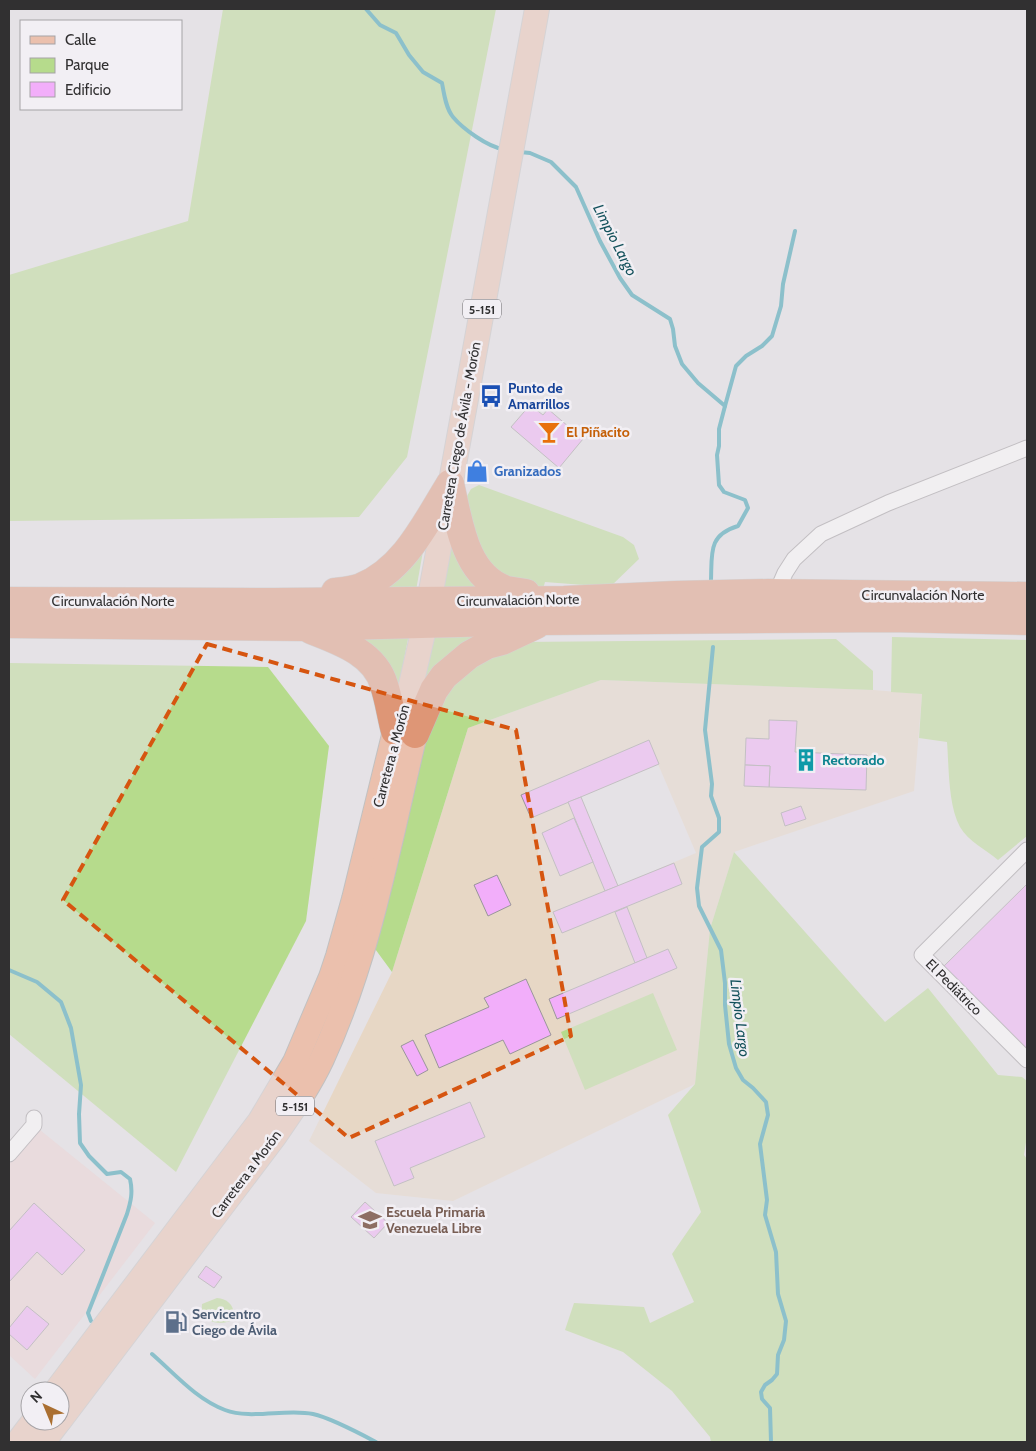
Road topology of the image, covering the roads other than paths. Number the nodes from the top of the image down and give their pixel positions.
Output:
1 (537, 9) edge
2 (1027, 448) edge
3 (450, 484) junction
4 (776, 594) junction
5 (1027, 596) edge
6 (564, 600) junction
7 (9, 601) edge
8 (275, 602) junction
9 (889, 606) junction
10 (427, 612) junction
11 (767, 619) junction
12 (546, 621) junction
13 (1027, 621) edge
14 (9, 624) edge
15 (303, 627) junction
16 (411, 685) joint
17 (405, 732) junction
18 (1027, 850) edge
19 (342, 980) junction
20 (1027, 1060) edge
21 (34, 1118) dead end
22 (9, 1154) edge
23 (64, 1381) edge
24 (70, 1408) edge
25 (26, 1431) edge
26 (52, 1431) edge
27 (18, 1442) edge
28 (43, 1442) edge

1 - 3 main road, Carretera Ciego de Ávila - Morón / 5-151
2 - 4 street
3 - 6 highway
3 - 8 highway
3 - 10 main road, Carretera Ciego de Ávila - Morón / 5-151
4 - 6 highway, Circunvalación Norte
4 - 9 highway, Circunvalación Norte
4 - 11 street
5 - 9 highway, Circunvalación Norte
6 - 10 highway, Circunvalación Norte
7 - 8 highway, Circunvalación Norte
8 - 10 highway, Circunvalación Norte
9 - 11 highway, Circunvalación Norte
9 - 13 highway, Circunvalación Norte
10 - 12 highway, Circunvalación Norte
10 - 15 highway, Circunvalación Norte
10 - 16 main road, Carretera Ciego de Ávila - Morón / 5-151
11 - 12 highway, Circunvalación Norte
12 - 17 highway
14 - 15 highway, Circunvalación Norte
15 - 17 highway
16 - 17 main road, Carretera a Morón / 5-151
17 - 19 main road, Carretera a Morón / 5-151
18 - 20 street, El Pediátrico
19 - 23 main road, Carretera a Morón / 5-151
19 - 24 main road, Carretera a Morón / 5-151
21 - 22 street
25 - 27 main road
26 - 28 main road, Carretera a Morón / 5-151

